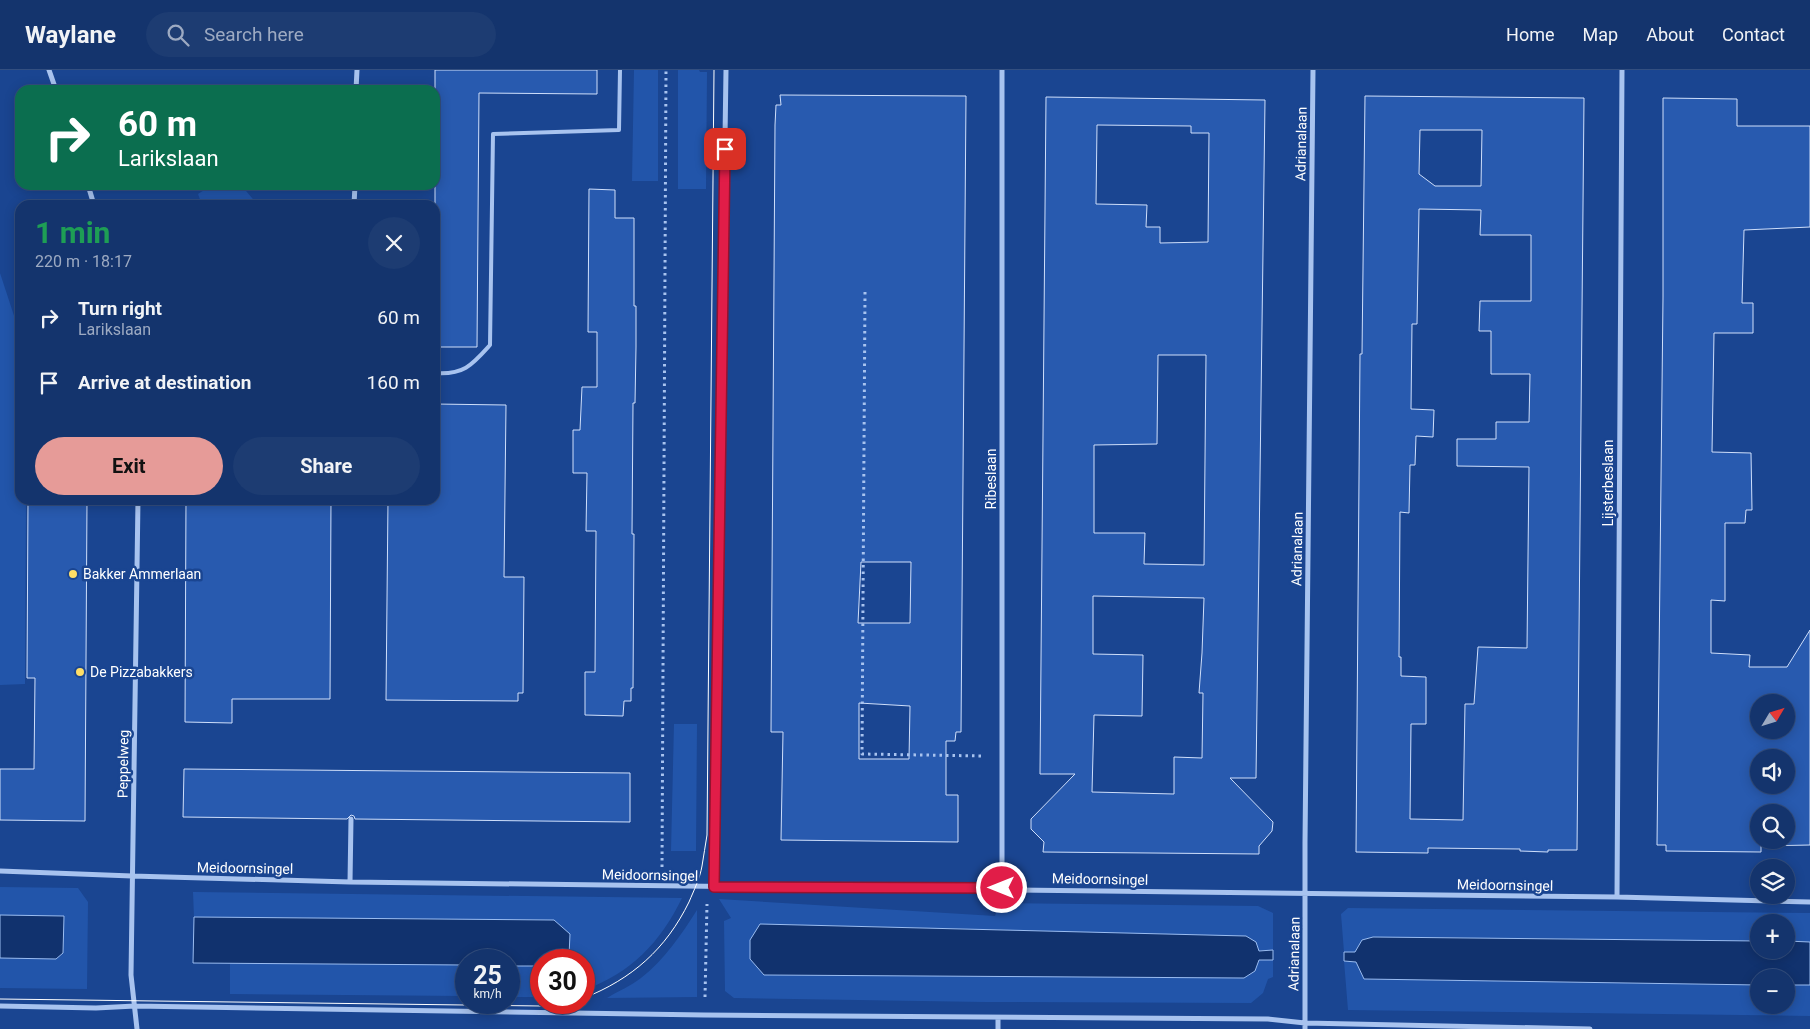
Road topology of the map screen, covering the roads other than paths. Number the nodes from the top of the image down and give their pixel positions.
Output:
1 (49, 70) edge
2 (357, 70) edge
3 (620, 70) edge
4 (726, 70) edge
5 (1002, 70) edge
6 (1313, 70) edge
7 (1622, 70) edge
8 (54, 85) edge
9 (356, 85) edge
10 (440, 373) edge
11 (138, 505) edge
12 (351, 819) dead end
13 (0, 871) edge
14 (132, 876) junction
15 (350, 882) junction
16 (714, 887) junction
17 (1002, 888) junction
18 (1306, 894) junction
19 (1617, 897) junction
20 (1810, 902) edge
21 (0, 1006) edge
22 (135, 1006) junction
23 (998, 1018) junction
24 (1305, 1026) edge
25 (137, 1029) edge
26 (998, 1029) edge
27 (1590, 1029) edge

1 - 8 street
2 - 9 street
3 - 10 lane
4 - 16 street
5 - 17 street, Ribeslaan
6 - 18 street, Adrianalaan
7 - 19 street, Lijsterbeslaan
11 - 14 street, Peppelweg
12 - 15 street
13 - 14 street, Meidoornsingel
14 - 15 street, Meidoornsingel
14 - 22 street, Peppelweg
15 - 16 street, Meidoornsingel
16 - 17 street, Meidoornsingel
17 - 18 street, Meidoornsingel
18 - 19 street, Meidoornsingel
18 - 24 street, Adrianalaan
19 - 20 street, Meidoornsingel
21 - 22 street
22 - 23 street
22 - 25 street, Peppelweg
23 - 24 street
23 - 26 street
24 - 27 street

